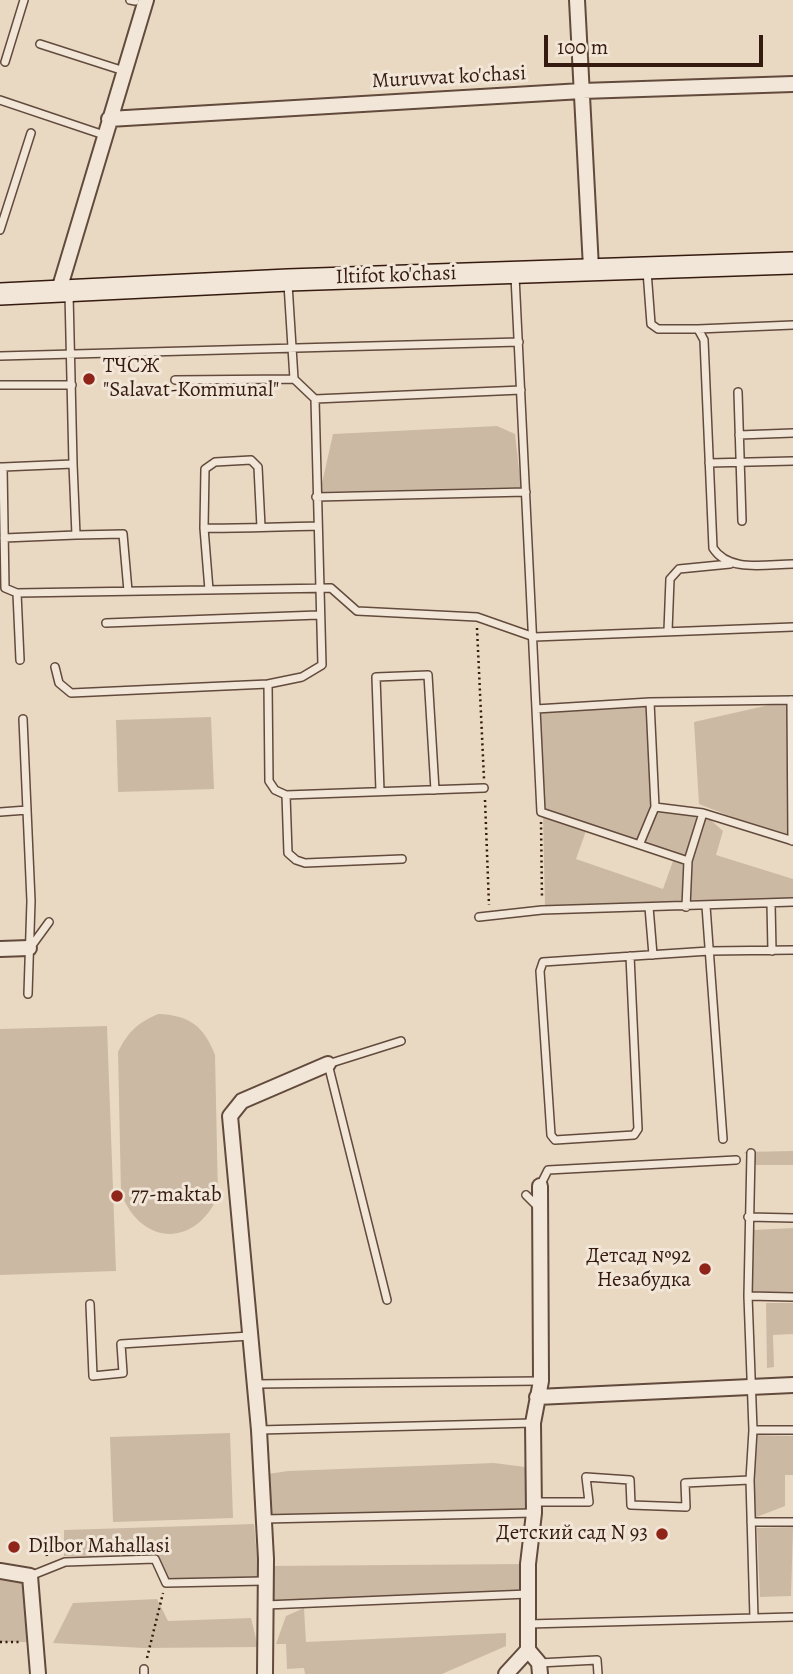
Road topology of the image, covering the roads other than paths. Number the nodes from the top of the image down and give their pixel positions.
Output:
1 (24, 0) edge
2 (137, 0) edge
3 (577, 0) edge
4 (40, 44) dead end
5 (5, 62) dead end
6 (124, 71) junction
7 (793, 84) edge
8 (582, 90) junction
9 (0, 100) edge
10 (109, 119) junction
11 (31, 133) dead end
12 (104, 135) junction
13 (0, 230) edge
14 (793, 262) edge
15 (647, 267) junction
16 (591, 268) junction
17 (515, 272) junction
18 (288, 280) junction
19 (64, 290) junction
20 (0, 294) edge
21 (793, 325) edge
22 (698, 328) junction
23 (520, 342) junction
24 (291, 346) junction
25 (72, 354) junction
26 (0, 356) edge
27 (294, 379) junction
28 (175, 380) dead end
29 (0, 385) edge
30 (72, 385) junction
31 (521, 390) junction
32 (738, 392) dead end
33 (314, 399) junction
34 (793, 433) edge
35 (739, 435) junction
36 (793, 461) edge
37 (709, 463) junction
38 (73, 464) junction
39 (1, 467) edge
40 (526, 492) junction
41 (316, 497) junction
42 (742, 521) dead end
43 (316, 526) junction
44 (261, 527) junction
45 (204, 528) junction
46 (76, 535) junction
47 (4, 538) junction
48 (731, 564) junction
49 (793, 564) edge
50 (317, 588) junction
51 (209, 590) junction
52 (128, 591) junction
53 (18, 593) junction
54 (318, 615) junction
55 (106, 622) dead end
56 (793, 627) edge
57 (668, 631) junction
58 (534, 637) junction
59 (20, 660) dead end
60 (55, 667) dead end
61 (268, 684) junction
62 (792, 700) edge
63 (650, 702) junction
64 (536, 709) junction
65 (23, 719) dead end
66 (484, 788) road end
67 (435, 790) junction
68 (380, 791) junction
69 (286, 795) junction
70 (792, 802) edge
71 (655, 807) junction
72 (27, 810) junction
73 (0, 812) edge
74 (703, 813) junction
75 (792, 841) edge
76 (640, 843) junction
77 (402, 859) dead end
78 (688, 861) junction
79 (793, 902) edge
80 (771, 904) junction
81 (706, 906) junction
82 (649, 907) junction
83 (686, 907) junction
84 (479, 917) dead end
85 (49, 922) dead end
86 (29, 948) junction
87 (0, 950) edge
88 (709, 951) junction
89 (772, 951) junction
90 (793, 952) edge
91 (653, 955) junction
92 (630, 957) junction
93 (28, 994) dead end
94 (401, 1041) dead end
95 (328, 1064) junction
96 (723, 1139) dead end
97 (751, 1153) dead end
98 (736, 1160) dead end
99 (540, 1186) joint
100 (526, 1195) dead end
101 (540, 1210) junction
102 (748, 1217) junction
103 (793, 1217) edge
104 (748, 1296) junction
105 (793, 1297) edge
106 (387, 1300) dead end
107 (90, 1304) dead end
108 (251, 1336) junction
109 (541, 1381) junction
110 (255, 1384) junction
111 (793, 1385) edge
112 (752, 1387) junction
113 (537, 1397) junction
114 (533, 1423) junction
115 (259, 1430) junction
116 (753, 1430) junction
117 (793, 1430) edge
118 (750, 1480) junction
119 (534, 1508) junction
120 (264, 1519) junction
121 (751, 1522) junction
122 (793, 1522) edge
123 (0, 1571) edge
124 (30, 1576) junction
125 (264, 1581) junction
126 (529, 1594) junction
127 (266, 1605) junction
128 (793, 1617) edge
129 (754, 1618) junction
130 (528, 1624) junction
131 (528, 1650) junction
132 (540, 1669) edge
133 (38, 1674) edge
134 (265, 1674) edge
135 (506, 1674) edge
136 (598, 1674) edge

1 - 5 lane
2 - 6 street
3 - 8 street
4 - 6 lane
6 - 10 street
7 - 8 street, Muruvvat ko'chasi
8 - 10 street, Muruvvat ko'chasi
8 - 16 street
9 - 12 lane
10 - 12 street
11 - 13 lane
12 - 19 street
14 - 15 street, Iltifot ko'chasi
15 - 16 street, Iltifot ko'chasi
15 - 22 lane
16 - 17 street, Iltifot ko'chasi
17 - 18 street, Iltifot ko'chasi
17 - 23 lane
18 - 19 street, Iltifot ko'chasi
18 - 24 lane
19 - 20 street, Iltifot ko'chasi
19 - 25 lane
21 - 22 lane
22 - 37 lane
23 - 24 lane
23 - 31 lane
24 - 25 lane
24 - 27 lane
25 - 26 lane
25 - 30 lane
27 - 28 lane
27 - 33 lane
29 - 30 lane
30 - 38 lane
31 - 33 lane
31 - 40 lane
32 - 35 lane
33 - 41 lane
34 - 35 lane
35 - 42 lane
36 - 37 lane
37 - 48 lane
38 - 39 lane
38 - 46 lane
39 - 47 lane
40 - 41 lane
40 - 58 lane
41 - 43 lane
43 - 44 lane
43 - 50 lane
44 - 45 lane
44 - 45 lane
45 - 51 lane
46 - 47 lane
46 - 52 lane
47 - 53 lane
48 - 49 lane
48 - 57 lane
50 - 51 lane
50 - 54 lane
50 - 58 lane
51 - 52 lane
52 - 53 lane
53 - 59 lane
54 - 55 lane
54 - 61 lane
56 - 57 lane
57 - 58 lane
58 - 64 lane
60 - 61 lane
61 - 69 lane
62 - 63 lane
62 - 70 lane
63 - 64 lane
63 - 71 lane
64 - 76 lane
65 - 72 lane
66 - 67 lane
67 - 68 lane
67 - 68 lane
68 - 69 lane
69 - 77 lane
70 - 75 lane
71 - 74 lane
71 - 76 lane
72 - 73 lane
72 - 86 lane
74 - 75 lane
74 - 78 lane
76 - 78 lane
78 - 83 lane
79 - 80 lane
80 - 81 lane
80 - 89 lane
81 - 83 lane
81 - 88 lane
82 - 83 lane
82 - 84 lane
82 - 91 lane
85 - 86 lane
86 - 87 street
86 - 93 lane
88 - 89 lane
88 - 91 lane
88 - 96 lane
89 - 90 lane
91 - 92 lane
92 - 92 lane
94 - 95 lane
95 - 106 lane
95 - 108 street
97 - 102 lane
98 - 99 lane
99 - 101 street
100 - 101 lane
101 - 109 street
102 - 103 lane
102 - 104 lane
104 - 105 lane
104 - 112 lane
107 - 108 lane
108 - 110 street
109 - 110 lane
109 - 113 street
110 - 115 street
111 - 112 street
112 - 113 street
112 - 116 lane
113 - 114 street
114 - 115 lane
114 - 119 street
115 - 120 street
116 - 117 lane
116 - 118 lane
118 - 119 lane
118 - 121 lane
119 - 120 lane
119 - 126 street
120 - 125 street
121 - 122 lane
121 - 129 lane
123 - 124 street
124 - 125 lane
124 - 133 street
125 - 127 street
126 - 127 lane
126 - 130 street
127 - 134 street
128 - 129 lane
129 - 130 lane
130 - 131 street
131 - 132 street
131 - 135 street
132 - 136 lane

